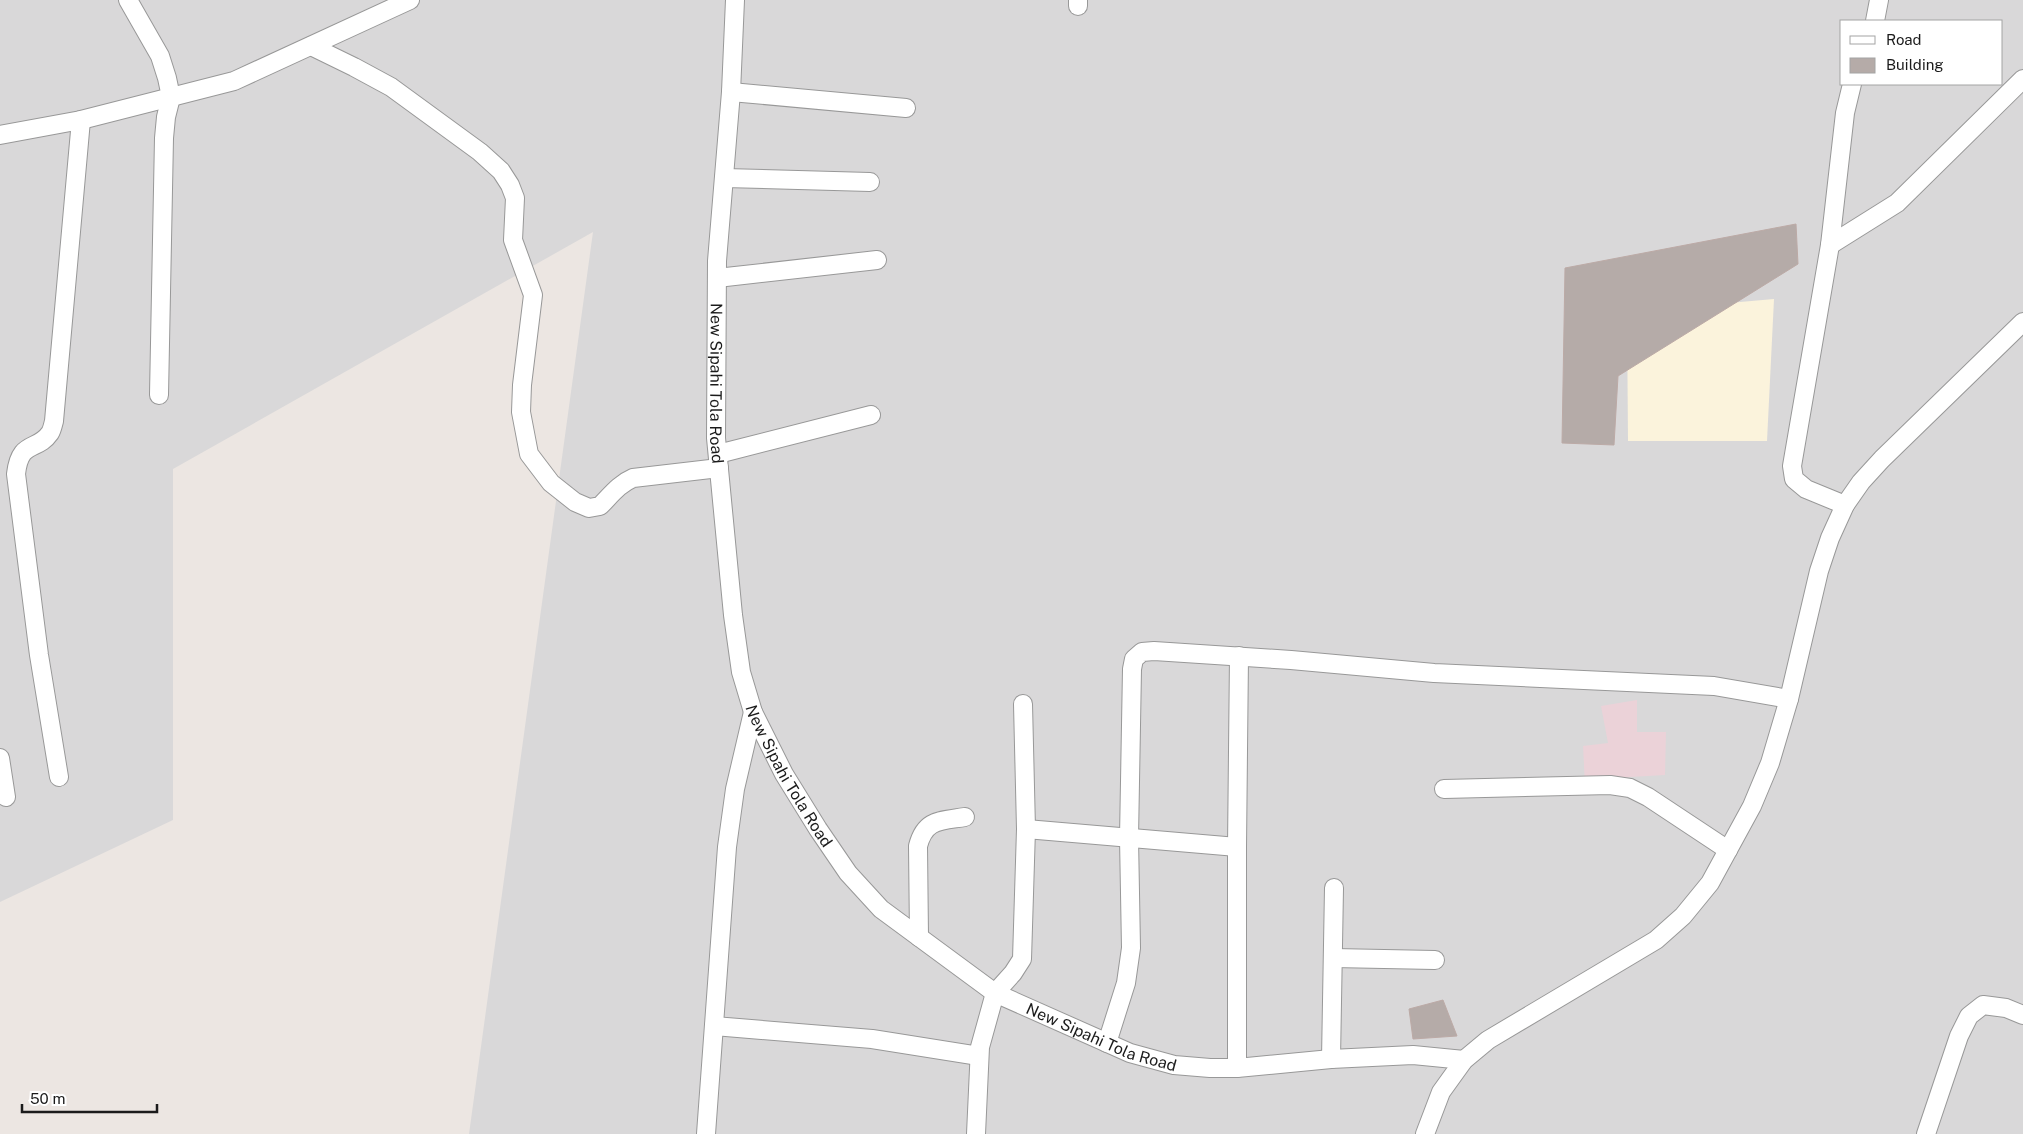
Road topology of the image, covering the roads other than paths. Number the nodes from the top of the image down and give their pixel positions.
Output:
1 (128, 0) edge
2 (410, 0) edge
3 (735, 0) edge
4 (1879, 0) edge
5 (1875, 20) edge
6 (310, 46) junction
7 (2023, 79) edge
8 (1852, 85) edge
9 (730, 92) junction
10 (171, 97) junction
11 (906, 108) dead end
12 (81, 120) junction
13 (0, 135) edge
14 (724, 178) junction
15 (870, 182) dead end
16 (1830, 245) junction
17 (877, 260) dead end
18 (717, 278) junction
19 (2021, 327) edge
20 (159, 395) dead end
21 (871, 415) dead end
22 (718, 461) junction
23 (1844, 505) junction
24 (1240, 656) junction
25 (1789, 699) junction
26 (1023, 704) dead end
27 (753, 712) junction
28 (0, 758) edge
29 (59, 777) dead end
30 (1444, 789) dead end
31 (6, 797) dead end
32 (965, 817) dead end
33 (1026, 829) junction
34 (1129, 838) junction
35 (1237, 846) junction
36 (1728, 850) junction
37 (1334, 888) dead end
38 (919, 937) junction
39 (1333, 958) junction
40 (1435, 960) dead end
41 (995, 993) junction
42 (2023, 1015) edge
43 (714, 1026) junction
44 (1108, 1044) junction
45 (980, 1056) junction
46 (1331, 1059) junction
47 (1464, 1060) junction
48 (1237, 1068) junction
49 (706, 1134) edge
50 (976, 1134) edge
51 (1425, 1134) edge
52 (1926, 1134) edge

1 - 10 street
2 - 6 street
3 - 9 street, New Sipahi Tola Road
4 - 5 street
6 - 10 street
6 - 22 street
7 - 16 street
8 - 16 street
9 - 11 street
9 - 14 street, New Sipahi Tola Road
10 - 12 street
10 - 20 street
12 - 13 street
12 - 29 street
14 - 15 street
14 - 18 street, New Sipahi Tola Road
16 - 23 street
17 - 18 street
18 - 22 street, New Sipahi Tola Road
19 - 23 street
21 - 22 street
22 - 27 street, New Sipahi Tola Road
23 - 25 street
24 - 25 street
24 - 34 street
24 - 35 street
25 - 36 street
26 - 33 street
27 - 38 street, New Sipahi Tola Road
27 - 43 street
28 - 31 street
30 - 36 street
32 - 38 street
33 - 34 street
33 - 41 street
34 - 35 street
34 - 44 street
35 - 48 street
36 - 47 street
37 - 39 street
38 - 41 street, New Sipahi Tola Road
39 - 40 street
39 - 46 street
41 - 44 street, New Sipahi Tola Road
41 - 45 street
42 - 52 street
43 - 45 street
43 - 49 street
44 - 48 street, New Sipahi Tola Road
45 - 50 street
46 - 47 street, New Sipahi Tola Road
46 - 48 street, New Sipahi Tola Road
47 - 51 street

